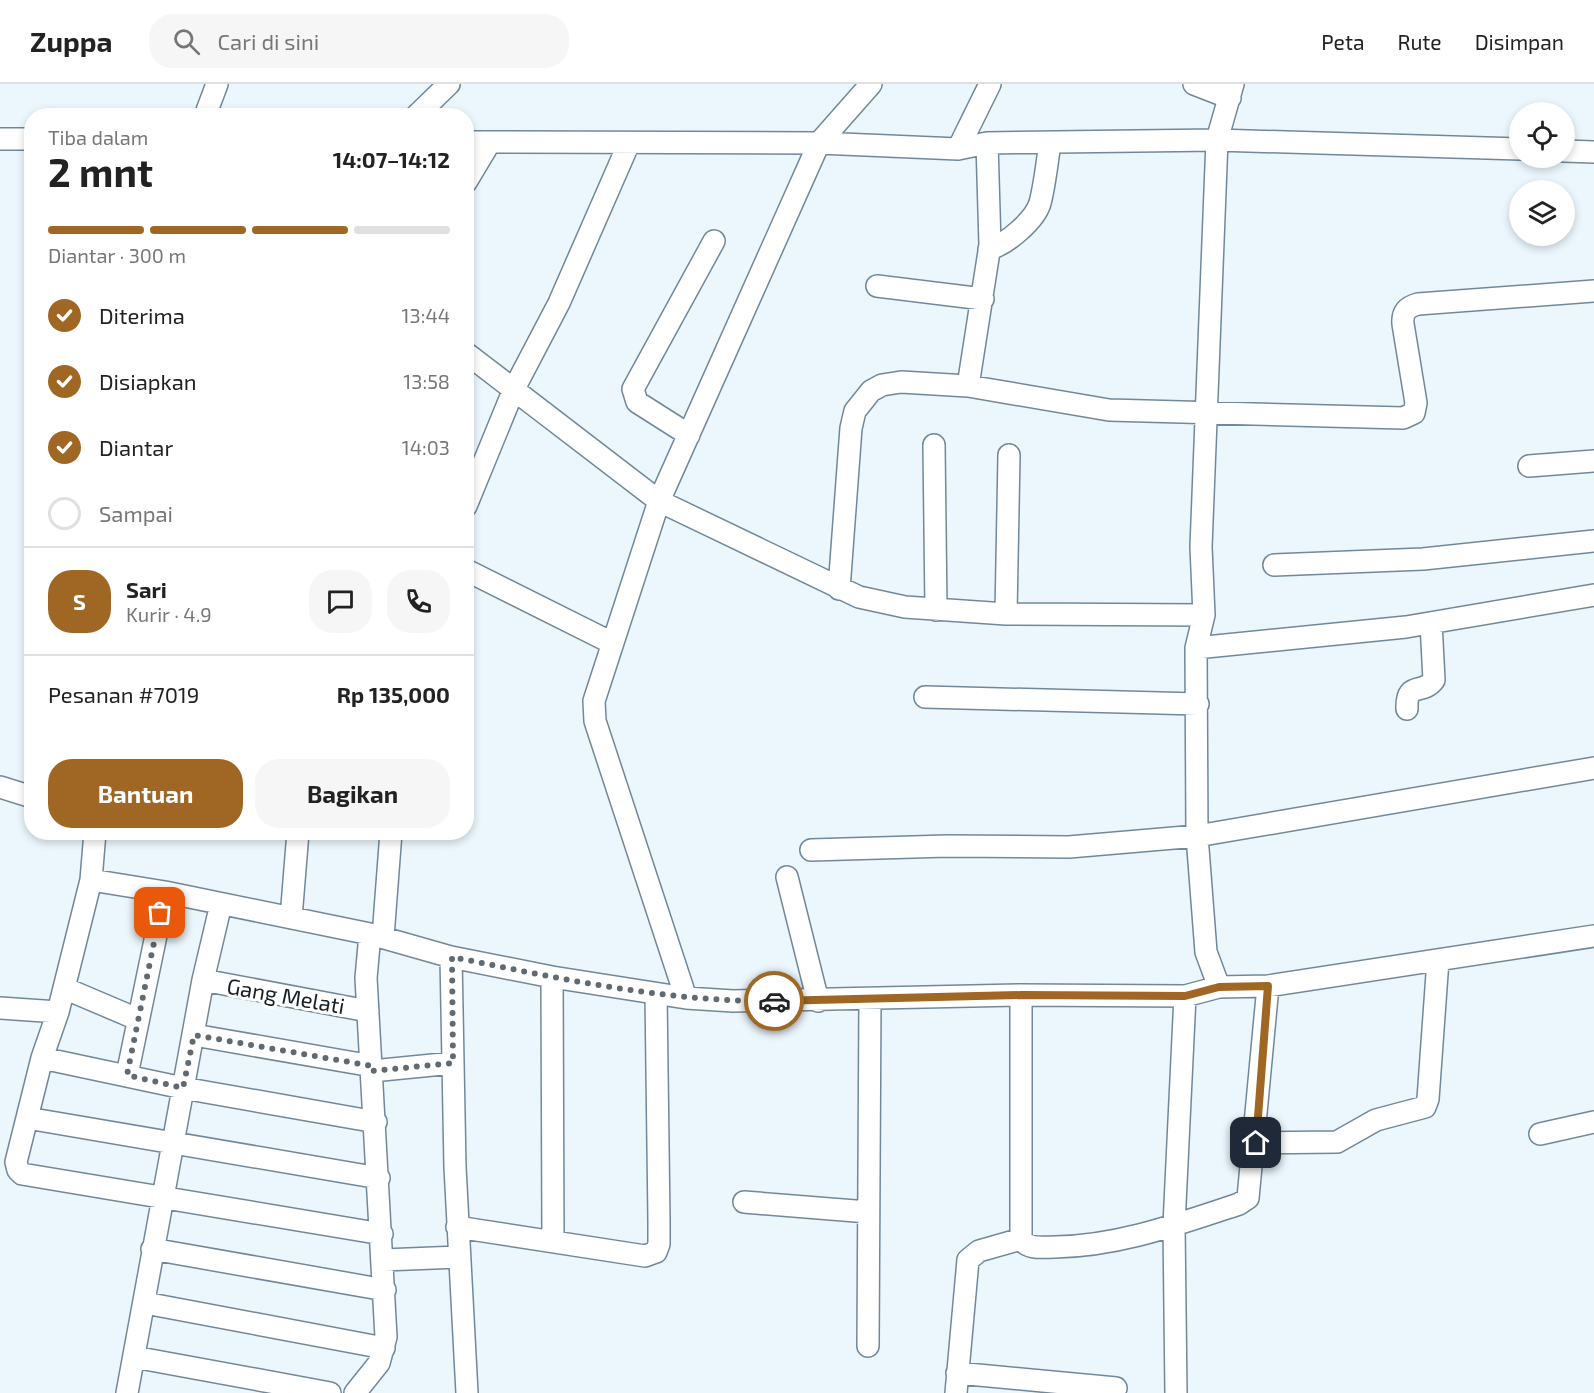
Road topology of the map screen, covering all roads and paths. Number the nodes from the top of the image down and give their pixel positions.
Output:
1 (217, 84) edge
2 (449, 84) edge
3 (871, 84) edge
4 (990, 84) edge
5 (1194, 84) edge
6 (1231, 91) edge
7 (208, 108) edge
8 (424, 108) edge
9 (0, 139) edge
10 (24, 139) edge
11 (1217, 140) junction
12 (474, 142) edge
13 (490, 142) junction
14 (629, 143) junction
15 (819, 143) junction
16 (987, 143) junction
17 (1050, 143) junction
18 (958, 149) junction
19 (1509, 149) edge
20 (1575, 151) edge
21 (1594, 152) edge
22 (474, 169) edge
23 (714, 242) dead end
24 (989, 249) junction
25 (877, 286) dead end
26 (1594, 291) edge
27 (983, 299) junction
28 (474, 359) edge
29 (968, 386) junction
30 (514, 389) junction
31 (1205, 413) junction
32 (688, 435) junction
33 (934, 445) dead end
34 (1009, 455) dead end
35 (1594, 461) edge
36 (1529, 465) dead end
37 (474, 486) edge
38 (659, 501) junction
39 (1594, 541) edge
40 (1274, 565) dead end
41 (474, 574) edge
42 (839, 589) junction
43 (1594, 595) edge
44 (936, 610) junction
45 (1006, 614) junction
46 (1204, 615) junction
47 (1431, 623) junction
48 (612, 643) junction
49 (1196, 648) junction
50 (925, 697) dead end
51 (1198, 704) junction
52 (1407, 709) dead end
53 (1594, 768) edge
54 (0, 787) edge
55 (24, 794) edge
56 (1197, 836) junction
57 (94, 840) edge
58 (297, 840) edge
59 (390, 840) edge
60 (811, 850) dead end
61 (788, 877) dead end
62 (91, 880) junction
63 (165, 892) junction
64 (221, 904) junction
65 (291, 918) junction
66 (377, 936) junction
67 (1594, 936) edge
68 (452, 957) junction
69 (1438, 960) junction
70 (552, 977) junction
71 (203, 980) junction
72 (1268, 986) junction
73 (1219, 987) junction
74 (64, 988) junction
75 (656, 993) junction
76 (1022, 995) junction
77 (1185, 996) junction
78 (686, 998) junction
79 (870, 999) junction
80 (818, 1000) junction
81 (0, 1008) edge
82 (368, 1011) junction
83 (58, 1012) junction
84 (137, 1019) junction
85 (194, 1035) junction
86 (42, 1058) junction
87 (453, 1063) junction
88 (372, 1069) junction
89 (127, 1075) junction
90 (183, 1088) junction
91 (27, 1118) junction
92 (376, 1122) junction
93 (1594, 1122) edge
94 (1540, 1134) dead end
95 (173, 1143) junction
96 (1256, 1143) junction
97 (378, 1178) junction
98 (162, 1196) junction
99 (744, 1202) dead end
100 (868, 1212) junction
101 (1174, 1225) junction
102 (457, 1227) junction
103 (382, 1234) junction
104 (1021, 1239) junction
105 (554, 1241) junction
106 (152, 1250) junction
107 (458, 1257) junction
108 (384, 1260) junction
109 (385, 1290) junction
110 (145, 1303) junction
111 (868, 1346) dead end
112 (384, 1348) junction
113 (134, 1357) junction
114 (957, 1383) edge
115 (1066, 1388) edge
116 (1116, 1388) dead end
117 (127, 1393) edge
118 (330, 1393) edge
119 (355, 1393) edge
120 (467, 1393) edge
121 (1176, 1393) edge

1 - 7 street
2 - 8 street
3 - 15 street
4 - 18 street
5 - 6 street
6 - 11 street
9 - 10 street
11 - 17 street
11 - 19 street
11 - 31 street
12 - 13 street
13 - 14 street
13 - 22 street
14 - 15 street
14 - 30 street
15 - 18 street
15 - 32 street
16 - 17 street
16 - 18 street
16 - 24 street
17 - 24 street
20 - 21 street
23 - 32 street
24 - 27 street
25 - 27 street
26 - 31 street
27 - 29 street
28 - 30 street
29 - 31 street
29 - 42 street
30 - 37 street
30 - 38 street
31 - 46 street
32 - 38 street
33 - 44 street
34 - 45 street
35 - 36 street
38 - 42 street
38 - 48 street
39 - 40 street
41 - 48 street
42 - 44 street
43 - 47 street
44 - 45 street
45 - 46 street
46 - 49 street
47 - 49 street
47 - 52 street
48 - 78 street
49 - 51 street
50 - 51 street
51 - 56 street
53 - 56 street
54 - 55 street
56 - 60 street
56 - 73 street
57 - 62 street
58 - 65 street
59 - 66 street
61 - 80 street
62 - 63 street
62 - 74 street
63 - 64 street
63 - 84 street
64 - 65 street
64 - 71 street
65 - 66 street
66 - 68 street
66 - 82 street
67 - 69 street
68 - 70 street
68 - 87 street
69 - 72 street
69 - 96 street
70 - 75 street
70 - 105 street
71 - 82 street, Gang Melati
71 - 85 street
72 - 73 street
72 - 96 street
73 - 77 street
74 - 83 street
74 - 84 street
75 - 78 street
75 - 105 street
76 - 77 street
76 - 79 street
76 - 104 street
77 - 101 street
78 - 80 street
79 - 80 street
79 - 100 street
81 - 83 street
82 - 88 street
83 - 86 street
84 - 89 street
85 - 88 street
85 - 90 street
86 - 89 street
86 - 91 street
87 - 88 street
87 - 102 street
88 - 92 street
89 - 90 street
90 - 92 street
90 - 95 street
91 - 95 street
91 - 98 street
92 - 97 street
93 - 94 street
95 - 97 street
95 - 98 street
96 - 101 street
97 - 103 street
98 - 103 street
98 - 106 street
99 - 100 street
100 - 111 street
101 - 104 street
101 - 121 street
102 - 105 street
102 - 107 street
103 - 108 street
104 - 114 street
106 - 109 street
106 - 110 street
107 - 108 street
107 - 120 street
108 - 109 street
109 - 112 street
110 - 112 street
110 - 113 street
112 - 119 street
113 - 117 street
113 - 118 street
114 - 115 street
115 - 116 street

